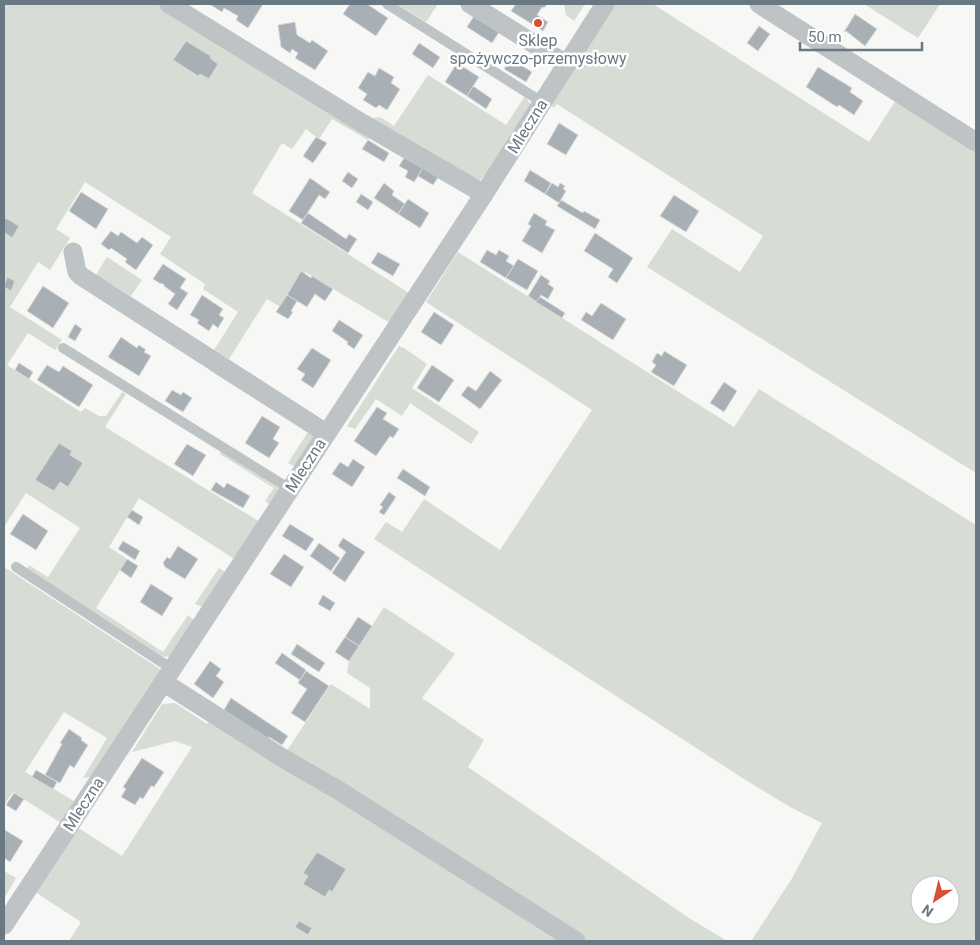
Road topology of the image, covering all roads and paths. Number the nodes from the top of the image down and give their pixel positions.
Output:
1 (169, 4) edge
2 (387, 4) edge
3 (470, 4) edge
4 (605, 4) edge
5 (759, 4) edge
6 (566, 64) junction
7 (542, 102) junction
8 (976, 142) edge
9 (484, 194) junction
10 (73, 252) dead end
11 (63, 348) dead end
12 (326, 433) junction
13 (290, 489) junction
14 (16, 567) dead end
15 (168, 675) junction
16 (4, 925) edge
17 (576, 941) edge

1 - 9 street
2 - 7 lane
3 - 6 street
4 - 6 street, Mleczna
5 - 8 street
6 - 7 street, Mleczna
7 - 9 street, Mleczna
9 - 12 street, Mleczna
10 - 12 street
11 - 13 lane
12 - 13 street, Mleczna
13 - 15 street, Mleczna
14 - 15 lane
15 - 16 street, Mleczna
15 - 17 street

